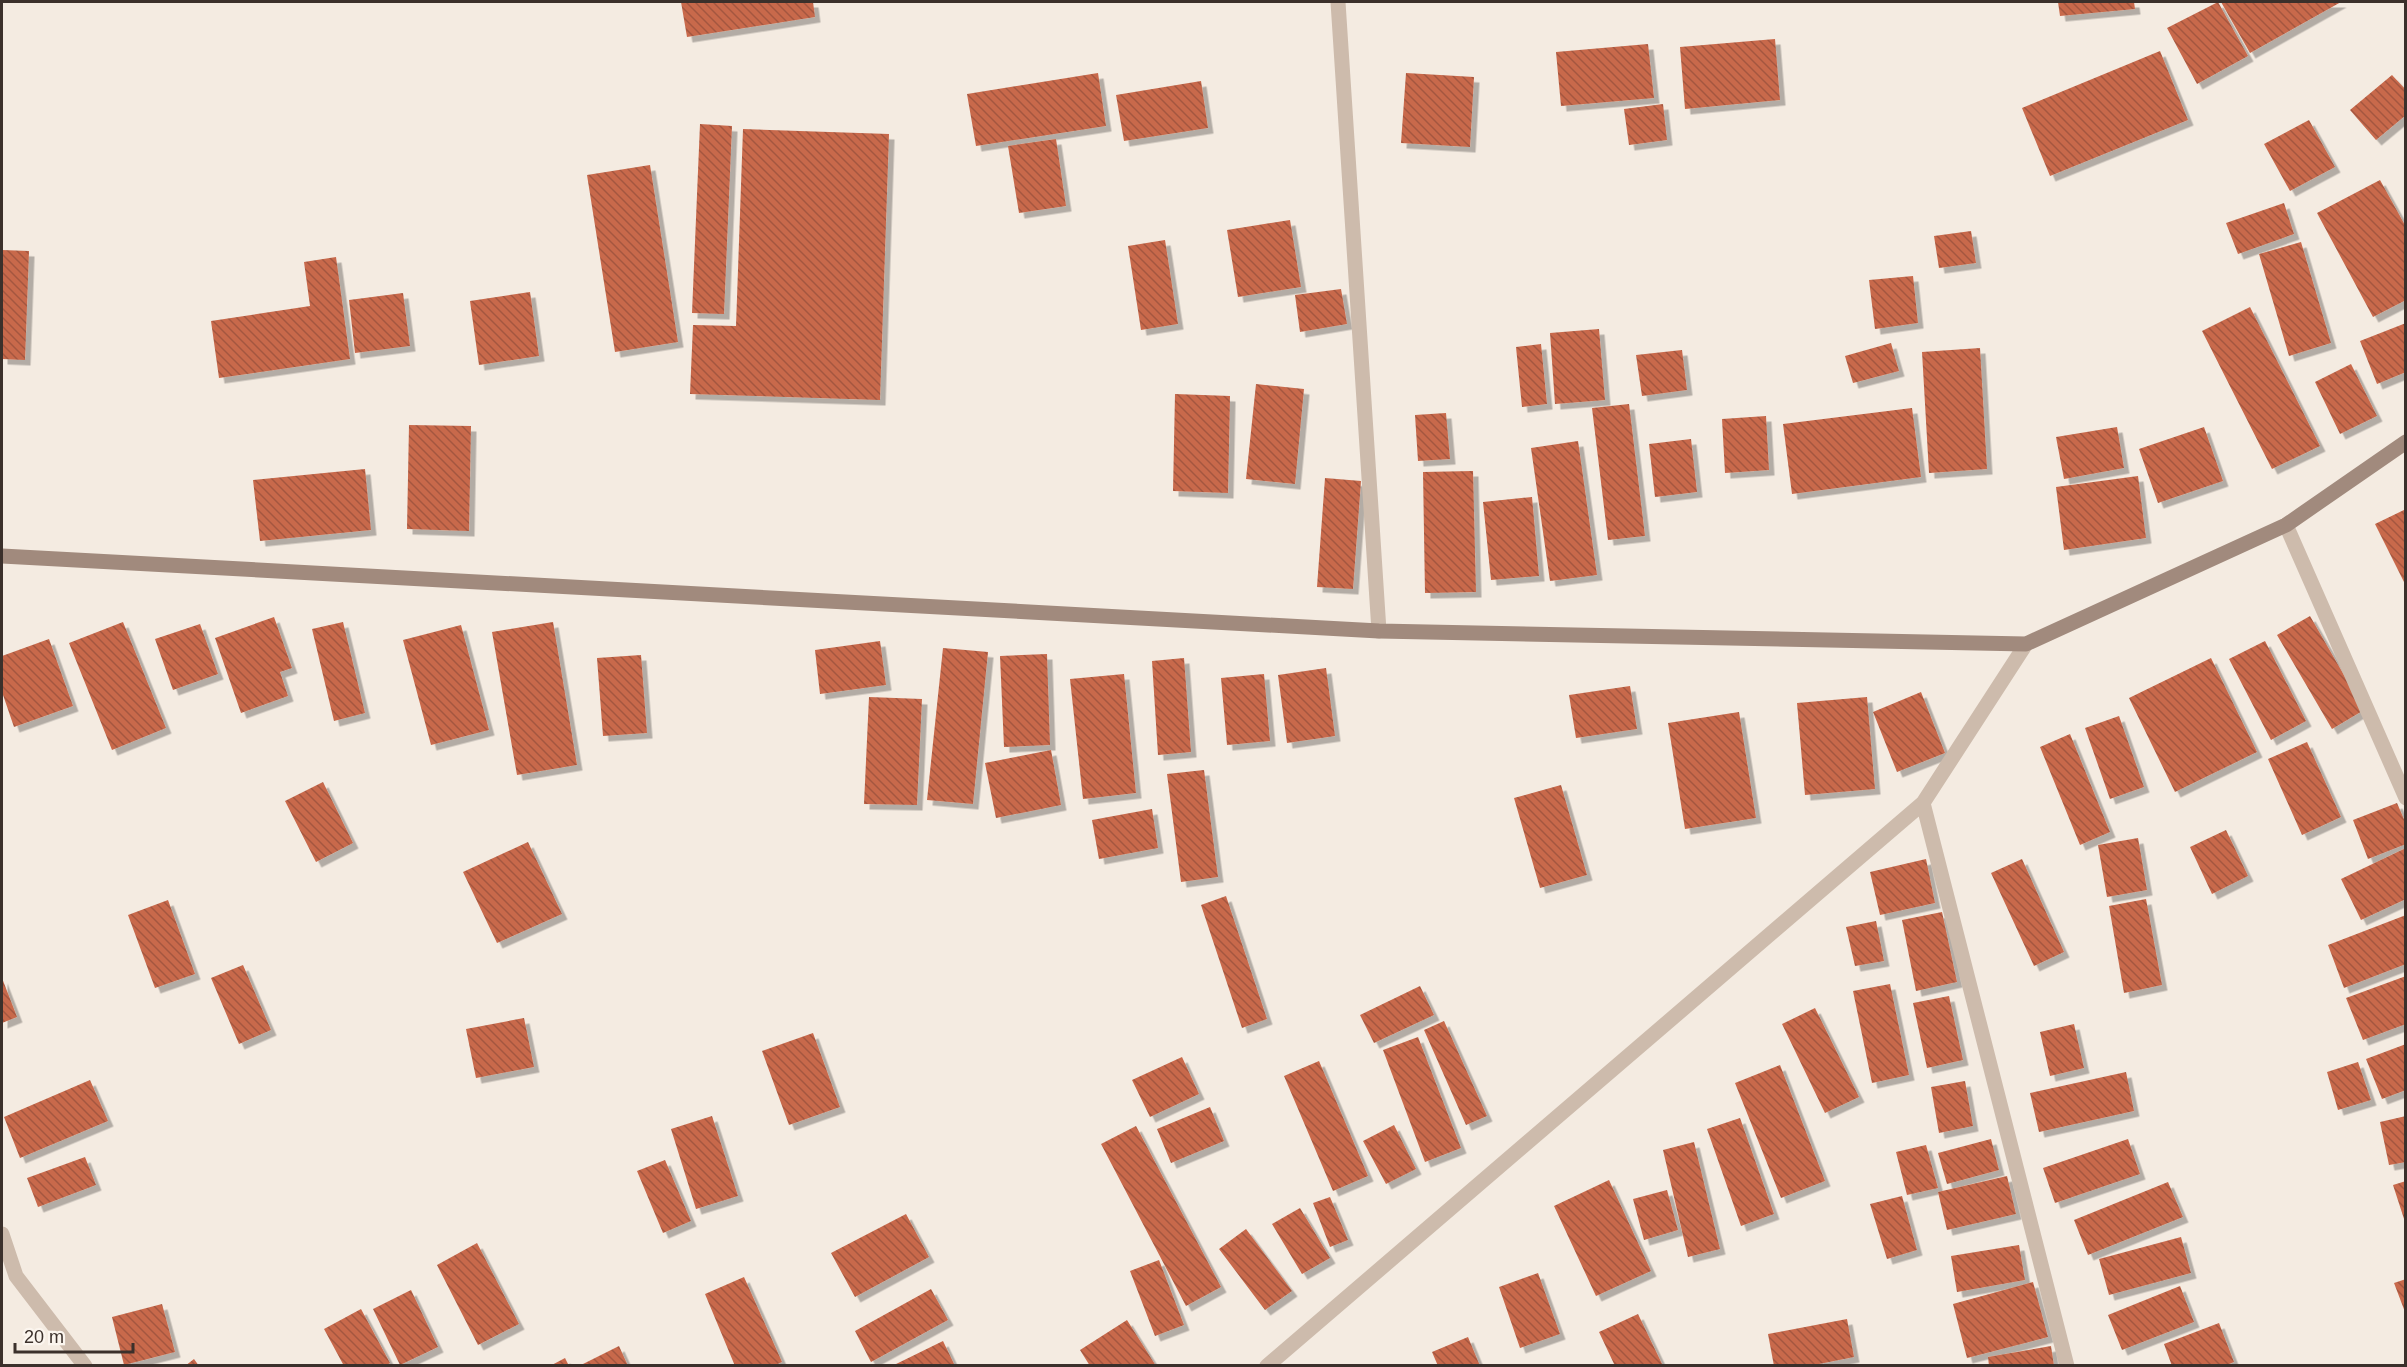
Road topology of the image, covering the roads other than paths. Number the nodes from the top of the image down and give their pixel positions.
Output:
1 (1338, 2) edge
2 (2406, 442) edge
3 (2286, 525) junction
4 (2, 556) edge
5 (1379, 631) junction
6 (2026, 644) junction
7 (2406, 798) edge
8 (1923, 803) junction
9 (2, 1234) edge
10 (86, 1365) edge
11 (1267, 1365) edge
12 (2067, 1365) edge

1 - 5 street
2 - 3 main road
3 - 6 main road
3 - 7 street
4 - 5 main road
5 - 6 main road
6 - 8 street
8 - 11 street
8 - 12 street
9 - 10 street

